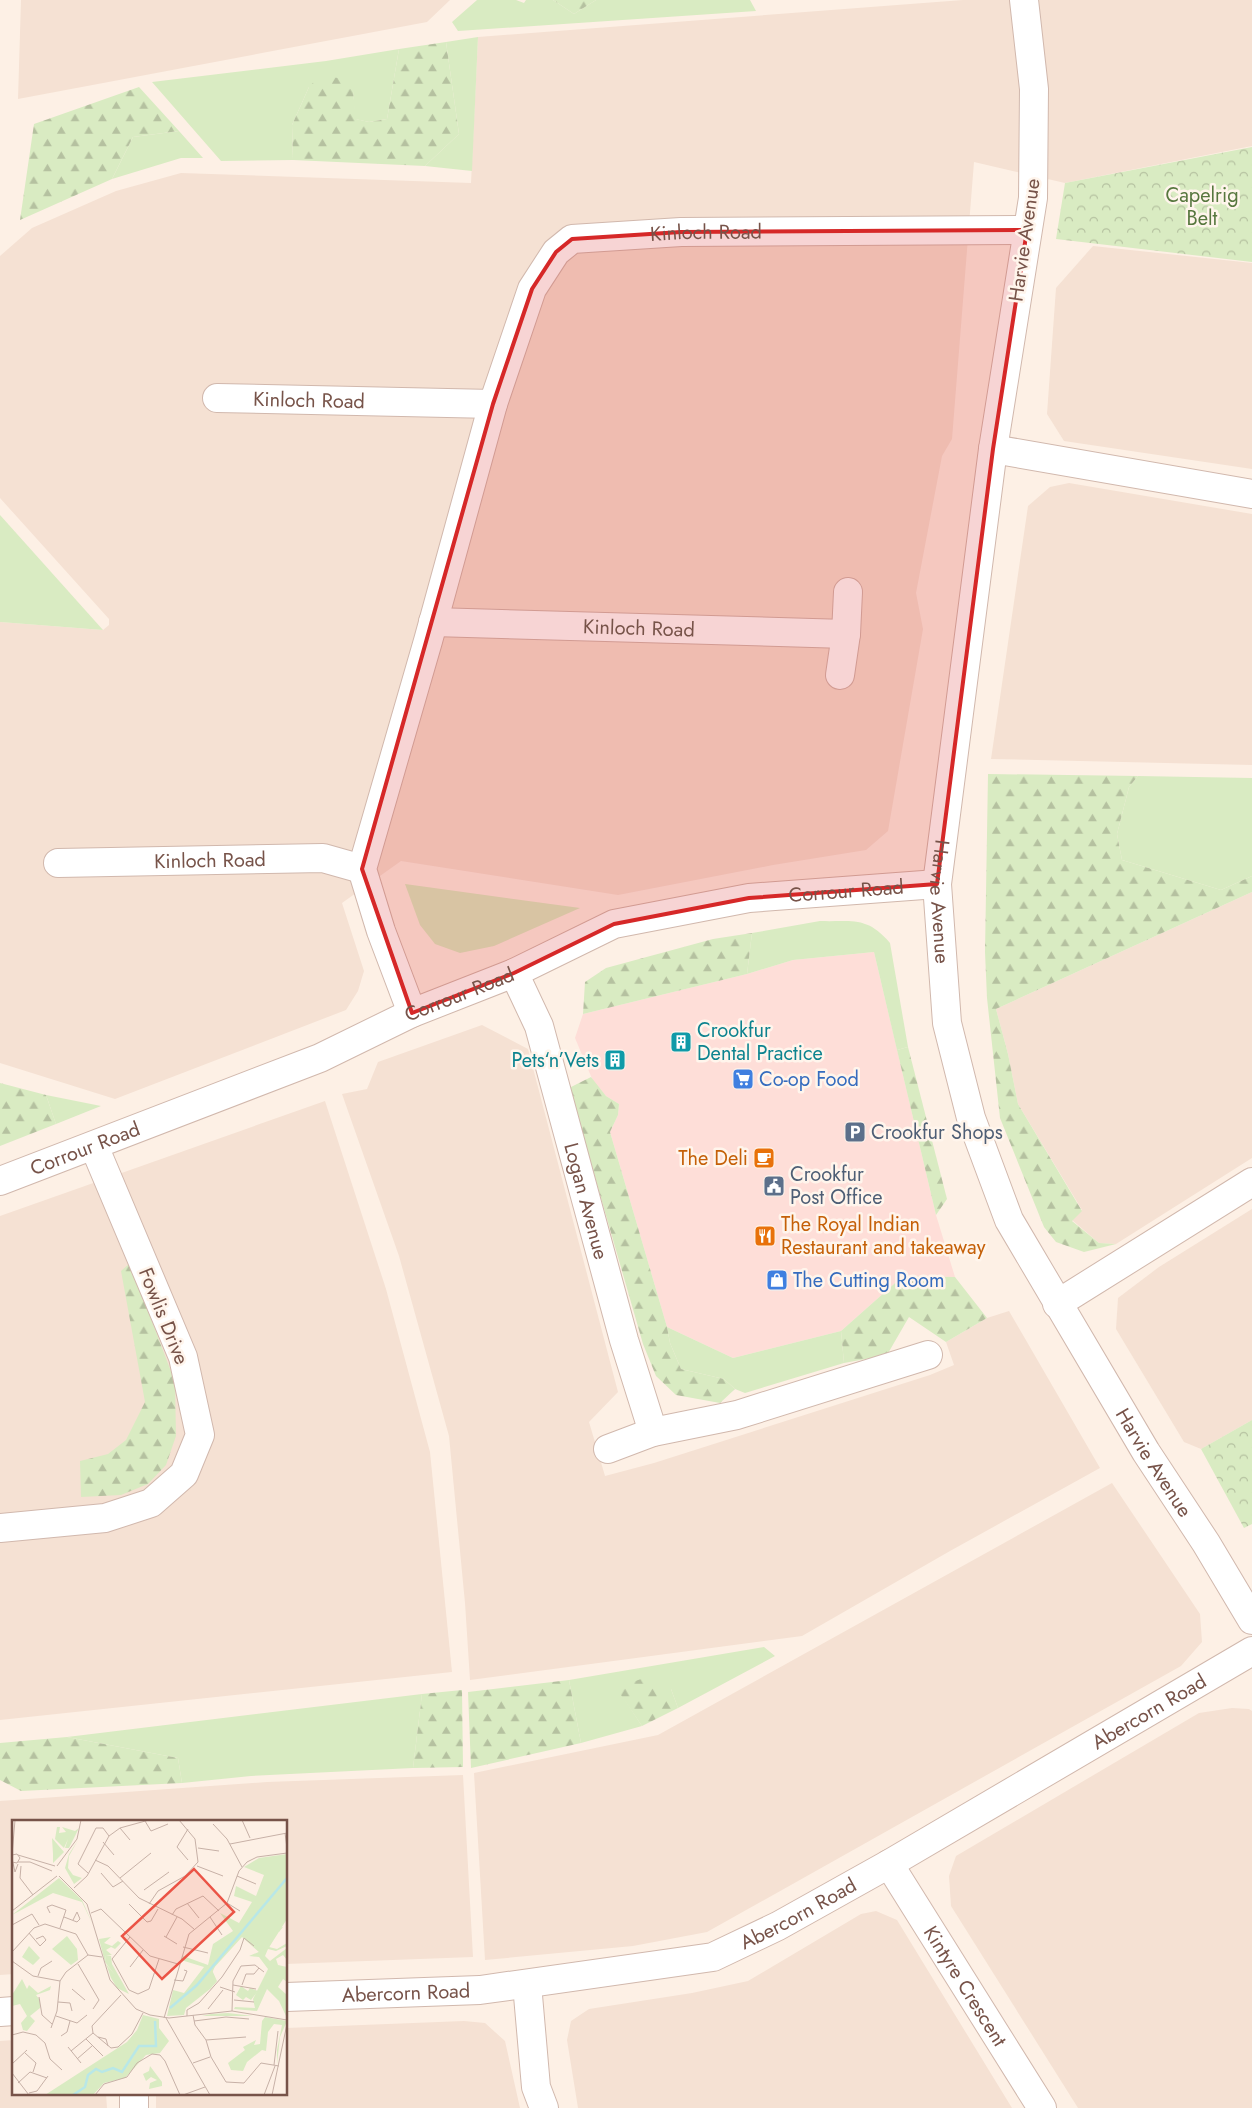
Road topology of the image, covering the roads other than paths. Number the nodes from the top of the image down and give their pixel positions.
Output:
1 (1024, 0) edge
2 (1027, 230) junction
3 (217, 398) dead end
4 (493, 404) junction
5 (992, 449) junction
6 (1252, 494) edge
7 (848, 592) dead end
8 (433, 622) junction
9 (846, 634) junction
10 (840, 675) dead end
11 (58, 863) dead end
12 (362, 869) junction
13 (937, 884) junction
14 (514, 974) junction
15 (412, 1013) junction
16 (94, 1146) junction
17 (0, 1181) edge
18 (1252, 1182) edge
19 (1057, 1304) junction
20 (928, 1355) dead end
21 (653, 1432) junction
22 (608, 1449) dead end
23 (0, 1528) edge
24 (1252, 1620) edge
25 (1252, 1651) edge
26 (889, 1864) junction
27 (527, 1984) junction
28 (288, 1998) edge
29 (544, 2108) edge
30 (1042, 2108) edge

1 - 2 street, Harvie Avenue
2 - 4 street, Kinloch Road
2 - 5 street, Harvie Avenue
3 - 4 street, Kinloch Road
4 - 8 street, Kinloch Road
5 - 6 street
5 - 13 street, Harvie Avenue
7 - 9 street
8 - 9 street, Kinloch Road
8 - 12 street, Kinloch Road
9 - 10 street
11 - 12 street, Kinloch Road
12 - 15 street
13 - 14 street, Corrour Road
13 - 19 street, Harvie Avenue
14 - 15 street, Corrour Road
14 - 21 street, Logan Avenue
15 - 16 street, Corrour Road
16 - 17 street, Corrour Road
16 - 23 street, Fowlis Drive
18 - 19 street
19 - 24 street, Harvie Avenue
20 - 21 street
21 - 22 street
25 - 26 street, Abercorn Road
26 - 27 street, Abercorn Road
26 - 30 street, Kintyre Crescent
27 - 28 street, Abercorn Road
27 - 29 street

